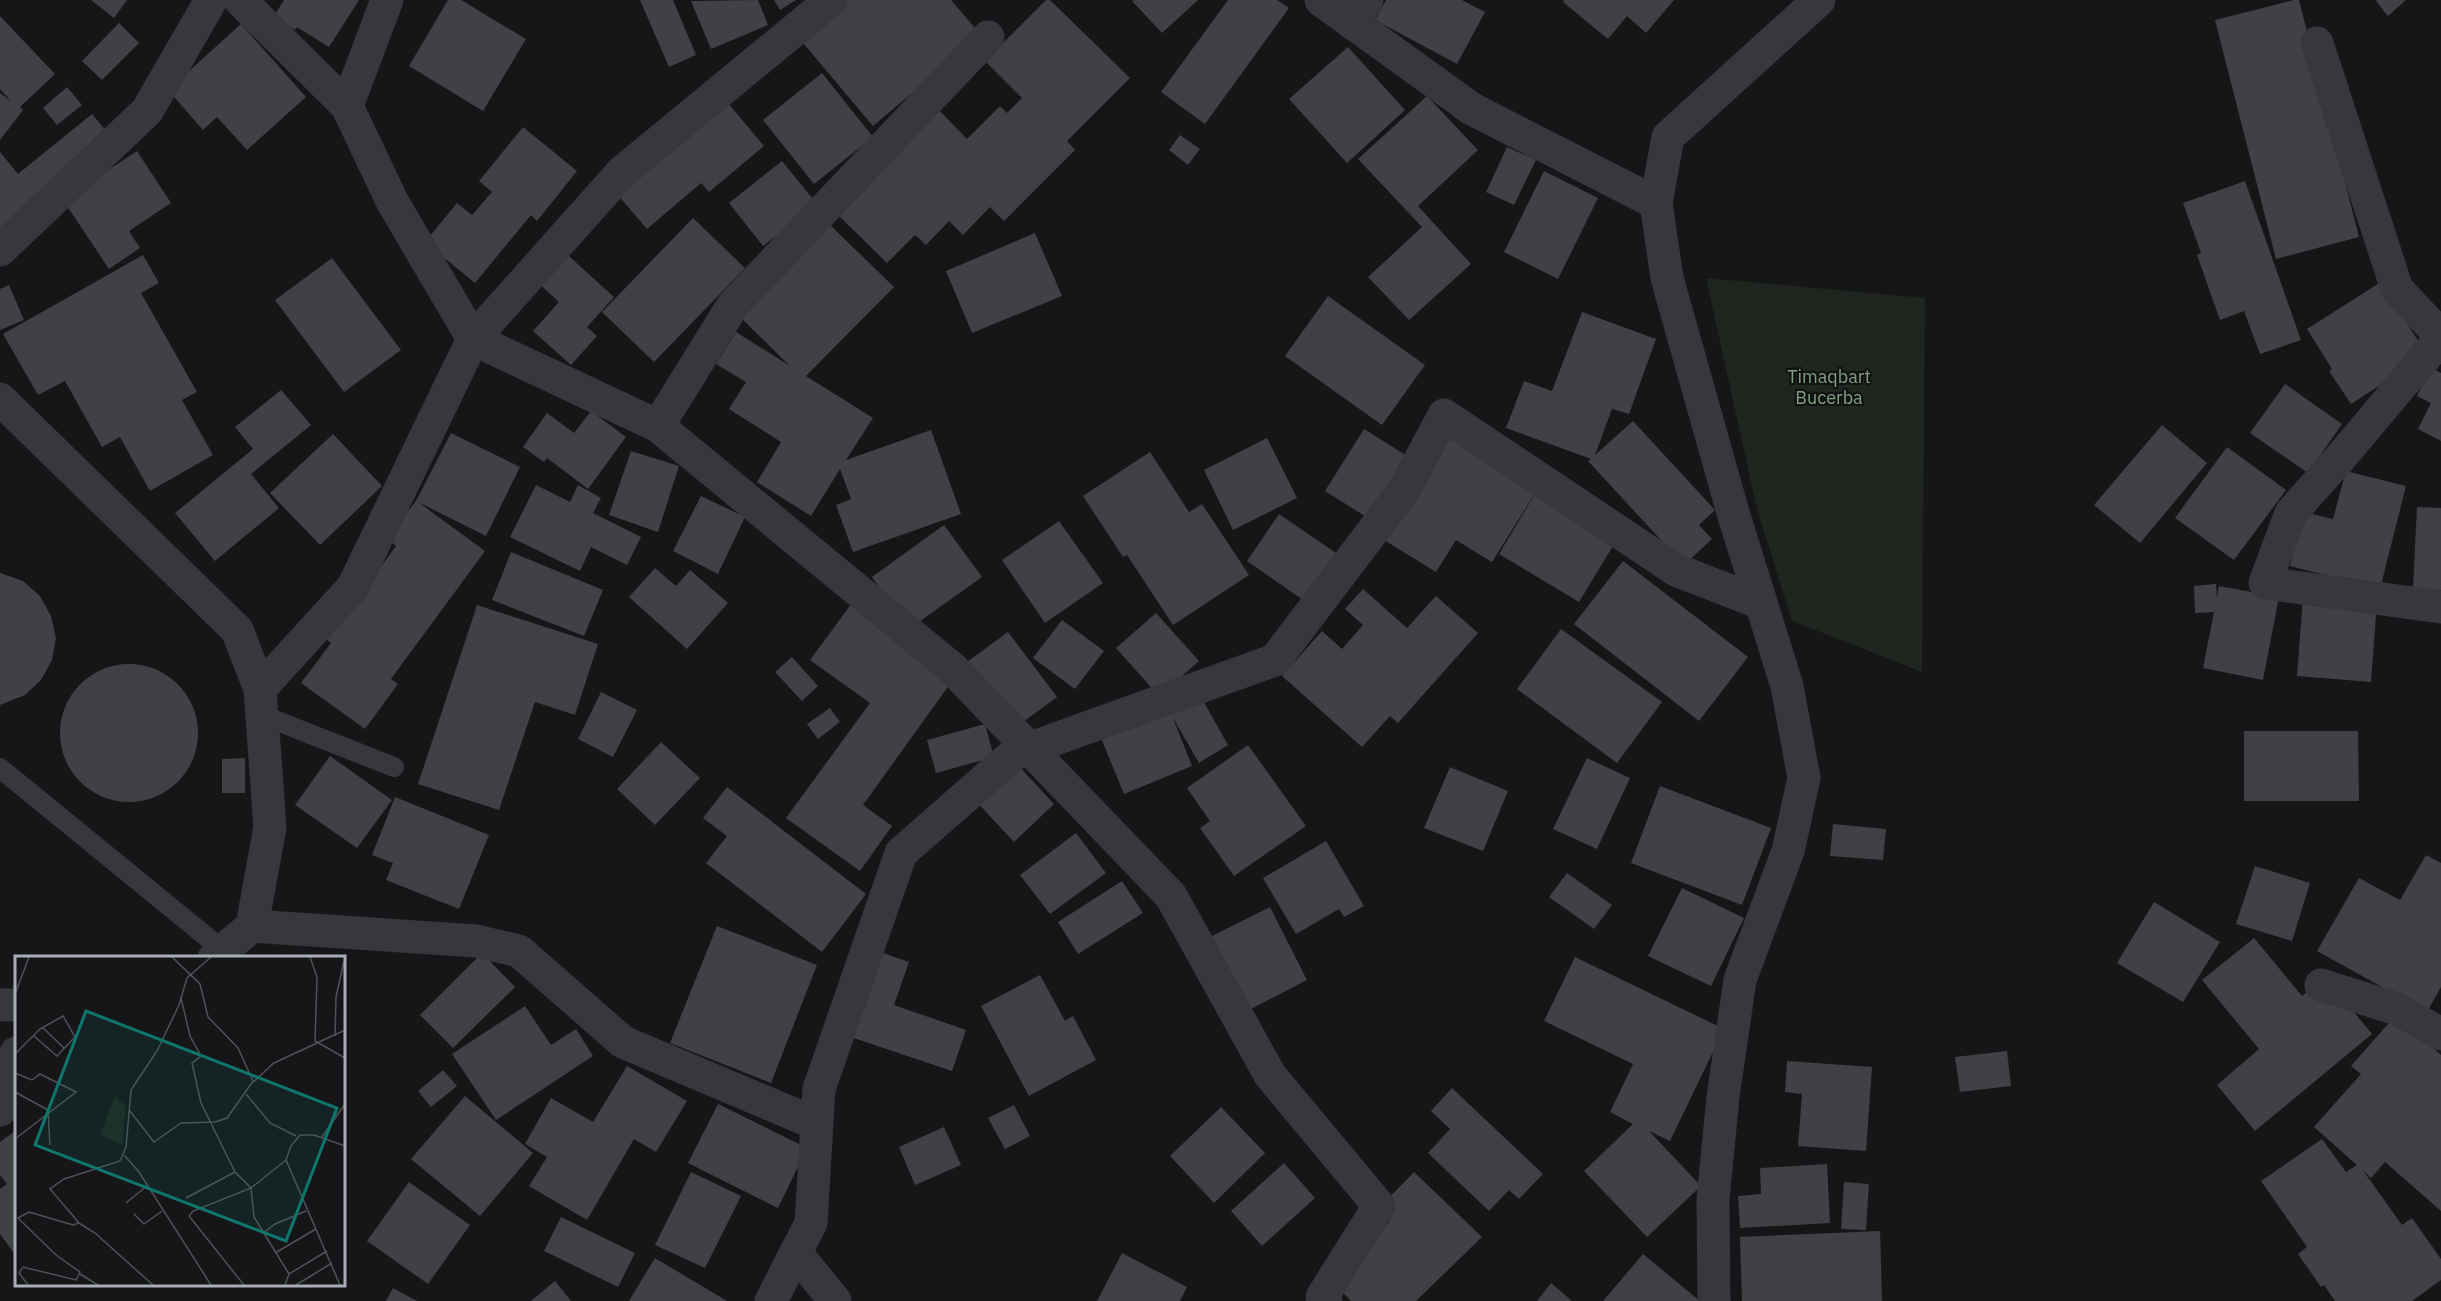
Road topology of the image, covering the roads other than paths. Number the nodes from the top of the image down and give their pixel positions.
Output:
1 (211, 0) edge
2 (240, 0) edge
3 (387, 0) edge
4 (831, 0) edge
5 (1321, 0) edge
6 (1819, 0) edge
7 (1360, 12) edge
8 (988, 37) dead end
9 (2317, 43) dead end
10 (346, 106) junction
11 (1656, 202) junction
12 (0, 250) edge
13 (2441, 337) edge
14 (473, 339) junction
15 (0, 399) edge
16 (658, 426) junction
17 (1761, 603) junction
18 (2441, 607) edge
19 (261, 702) junction
20 (1029, 749) junction
21 (394, 767) dead end
22 (0, 768) edge
23 (252, 926) junction
24 (219, 954) edge
25 (2321, 985) dead end
26 (2441, 1034) edge
27 (15, 1057) edge
28 (0, 1110) edge
29 (817, 1124) junction
30 (796, 1253) junction
31 (771, 1301) edge
32 (835, 1301) edge
33 (1326, 1301) edge
34 (1714, 1301) edge

1 - 12 street
2 - 10 street
3 - 10 street
4 - 14 street
5 - 7 street
6 - 11 street
7 - 11 street
8 - 16 street
9 - 13 street
10 - 14 street
11 - 17 street
13 - 18 street
14 - 16 street
14 - 19 street
15 - 19 street
16 - 20 street
17 - 20 street
17 - 34 street
19 - 21 lane
19 - 23 street
20 - 29 street
20 - 33 street
22 - 24 lane
23 - 24 street
23 - 29 street
25 - 26 street
27 - 28 street
29 - 30 street
30 - 31 street
30 - 32 street

